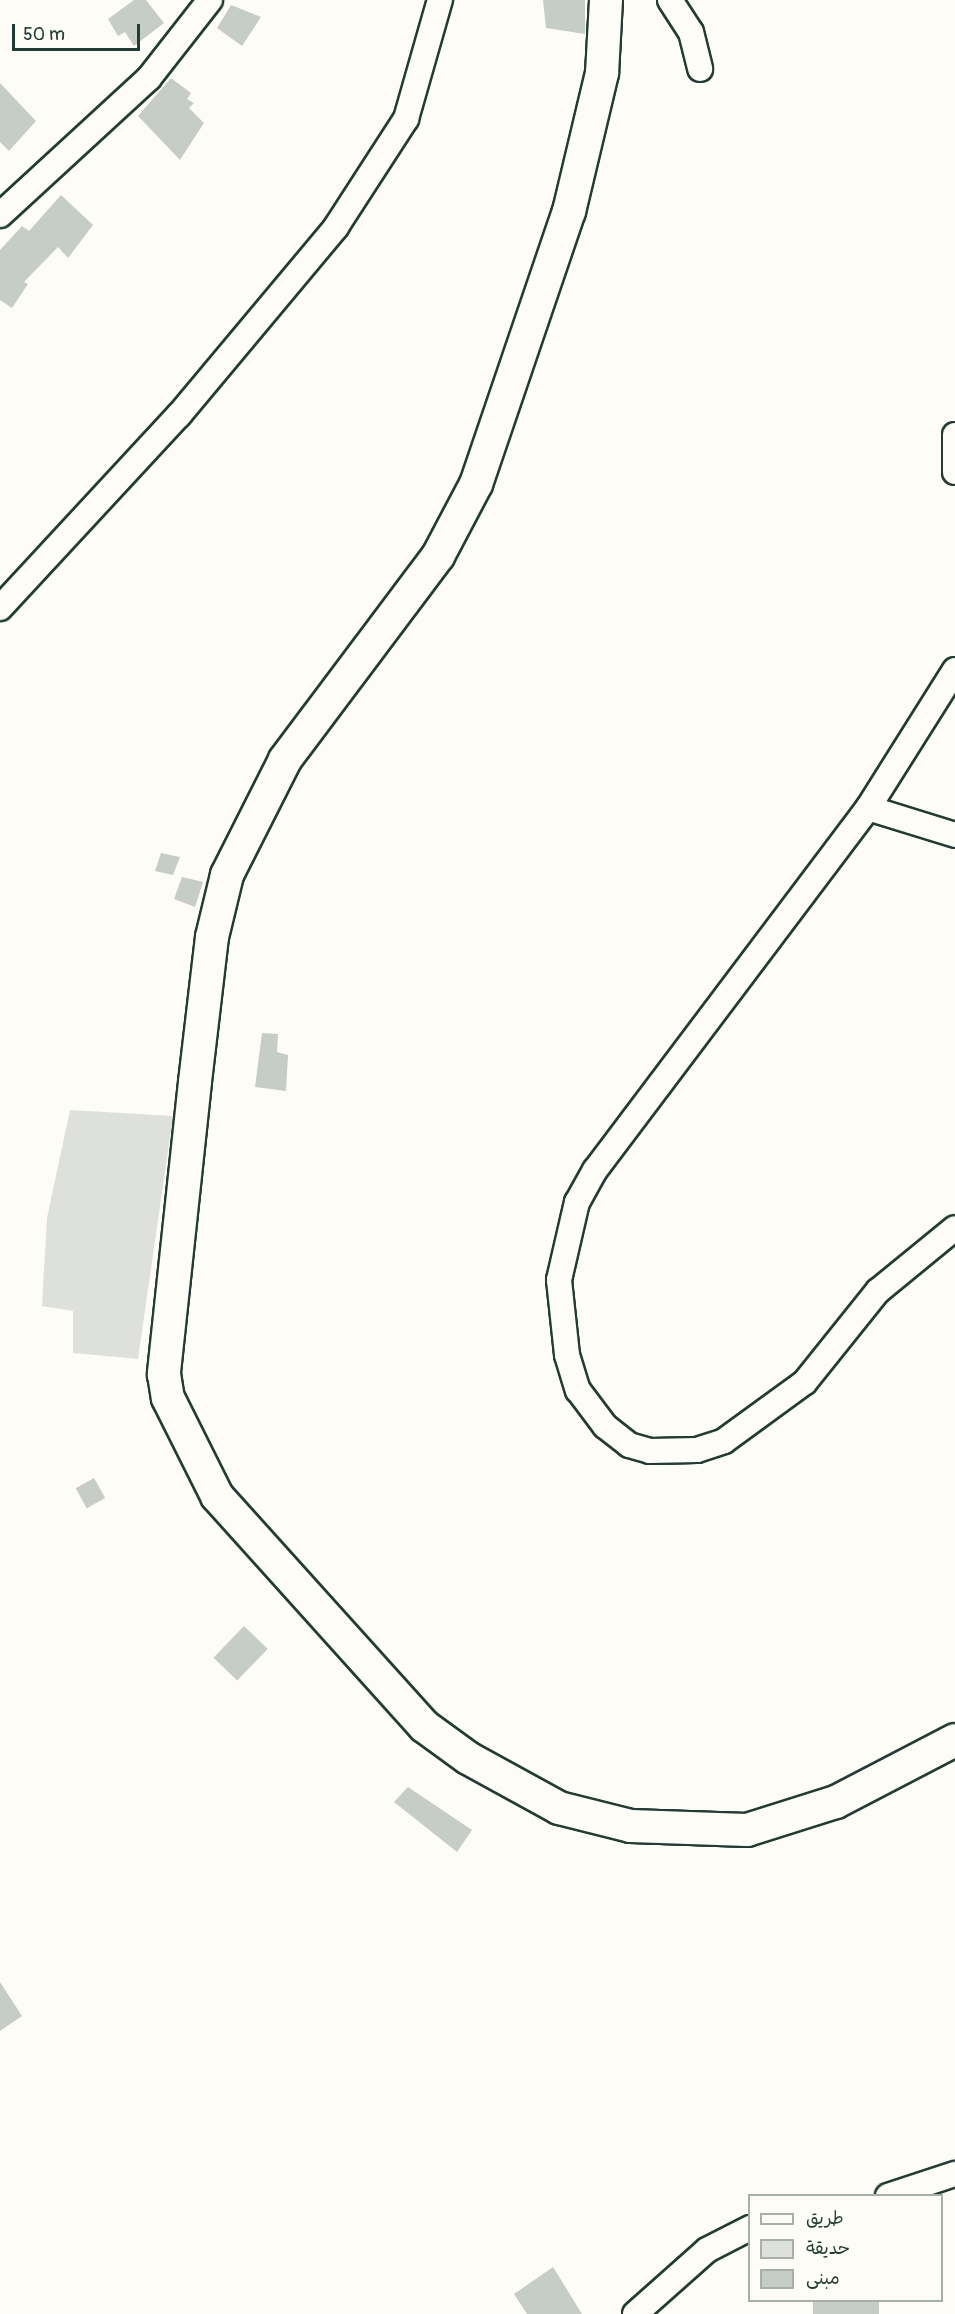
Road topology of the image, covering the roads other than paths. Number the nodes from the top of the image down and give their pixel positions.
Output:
1 (210, 0) edge
2 (440, 0) edge
3 (606, 0) edge
4 (670, 0) edge
5 (700, 69) dead end
6 (0, 215) edge
7 (955, 435) edge
8 (955, 472) edge
9 (0, 608) edge
10 (955, 670) edge
11 (868, 808) junction
12 (955, 835) edge
13 (955, 1228) edge
14 (955, 1740) edge
15 (955, 2174) edge
16 (894, 2194) edge
17 (748, 2229) edge
18 (635, 2314) edge

1 - 6 street
2 - 9 street
3 - 14 main road
4 - 5 street
7 - 8 street
10 - 11 street
11 - 12 street
11 - 13 street
15 - 16 street
17 - 18 street

